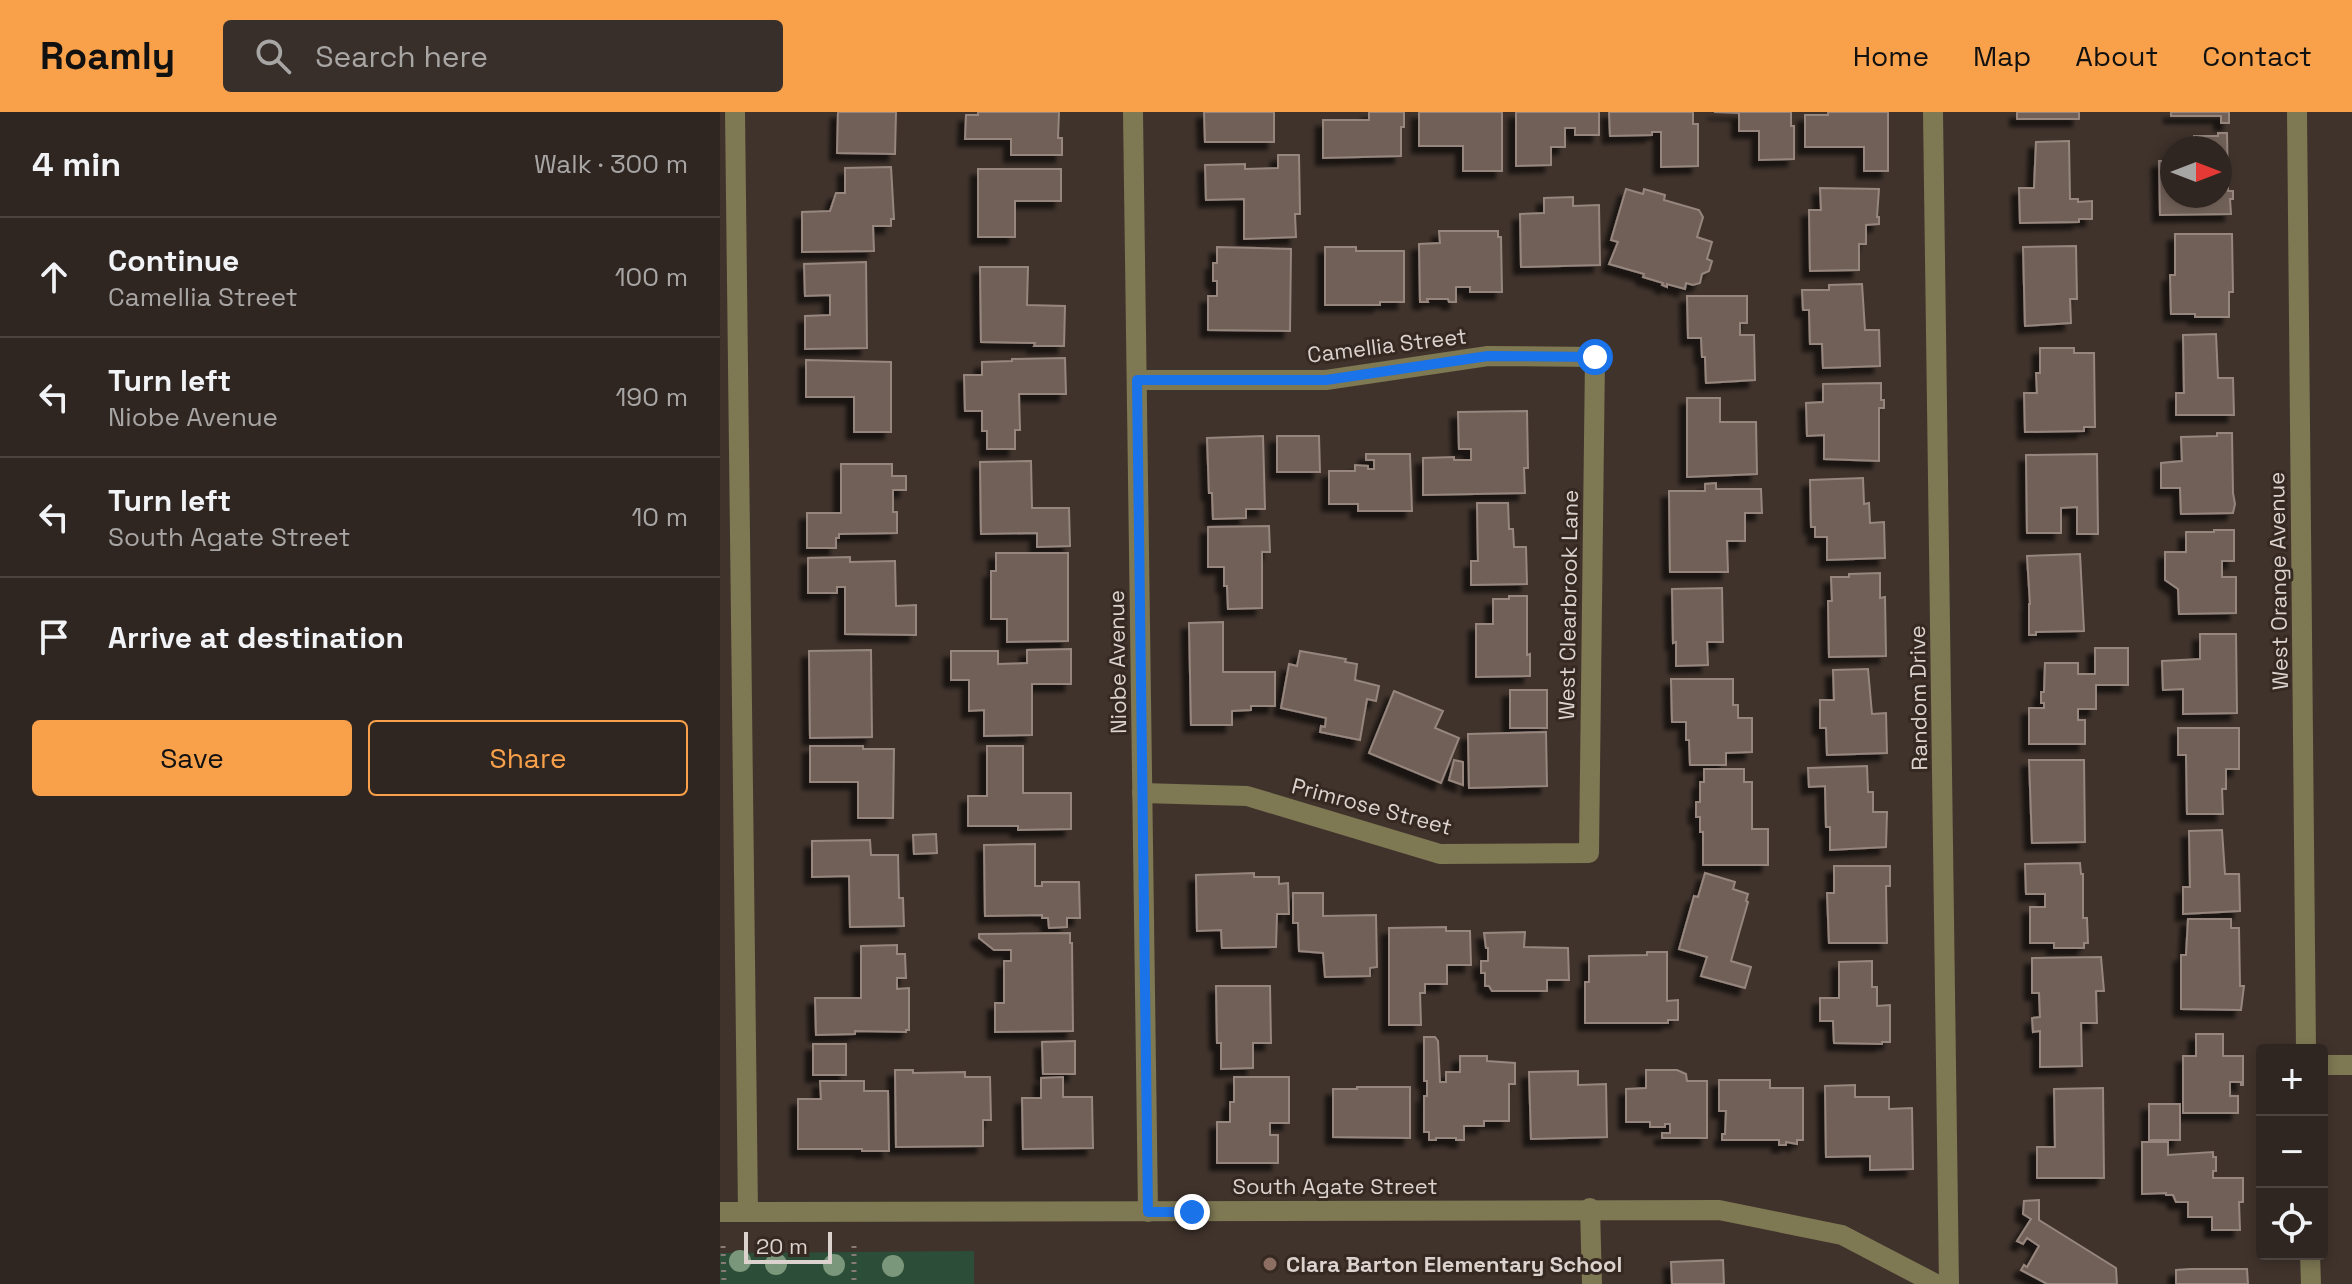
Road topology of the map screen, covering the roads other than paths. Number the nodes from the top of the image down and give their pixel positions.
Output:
1 (735, 112) edge
2 (1133, 112) edge
3 (1933, 112) edge
4 (2297, 112) edge
5 (1595, 357) joint
6 (1137, 380) junction
7 (1142, 793) junction
8 (1589, 853) joint
9 (2306, 1044) edge
10 (2328, 1065) edge
11 (2352, 1065) edge
12 (1590, 1208) junction
13 (720, 1212) edge
14 (748, 1212) junction
15 (1148, 1212) junction
16 (2310, 1260) edge
17 (1592, 1284) edge
18 (1936, 1284) edge
19 (1949, 1284) edge
20 (2311, 1284) edge

1 - 14 street
2 - 6 street, Niobe Avenue
3 - 19 street, Random Drive
4 - 9 street, West Orange Avenue
5 - 6 street, Camellia Street
5 - 8 street, West Clearbrook Lane
6 - 7 street, Niobe Avenue
7 - 8 street, Primrose Street
7 - 15 street, Niobe Avenue
10 - 11 street
12 - 15 street, South Agate Street
12 - 17 street
12 - 18 street, South Agate Street
13 - 14 street, South Agate Street
14 - 15 street, South Agate Street
16 - 20 street

